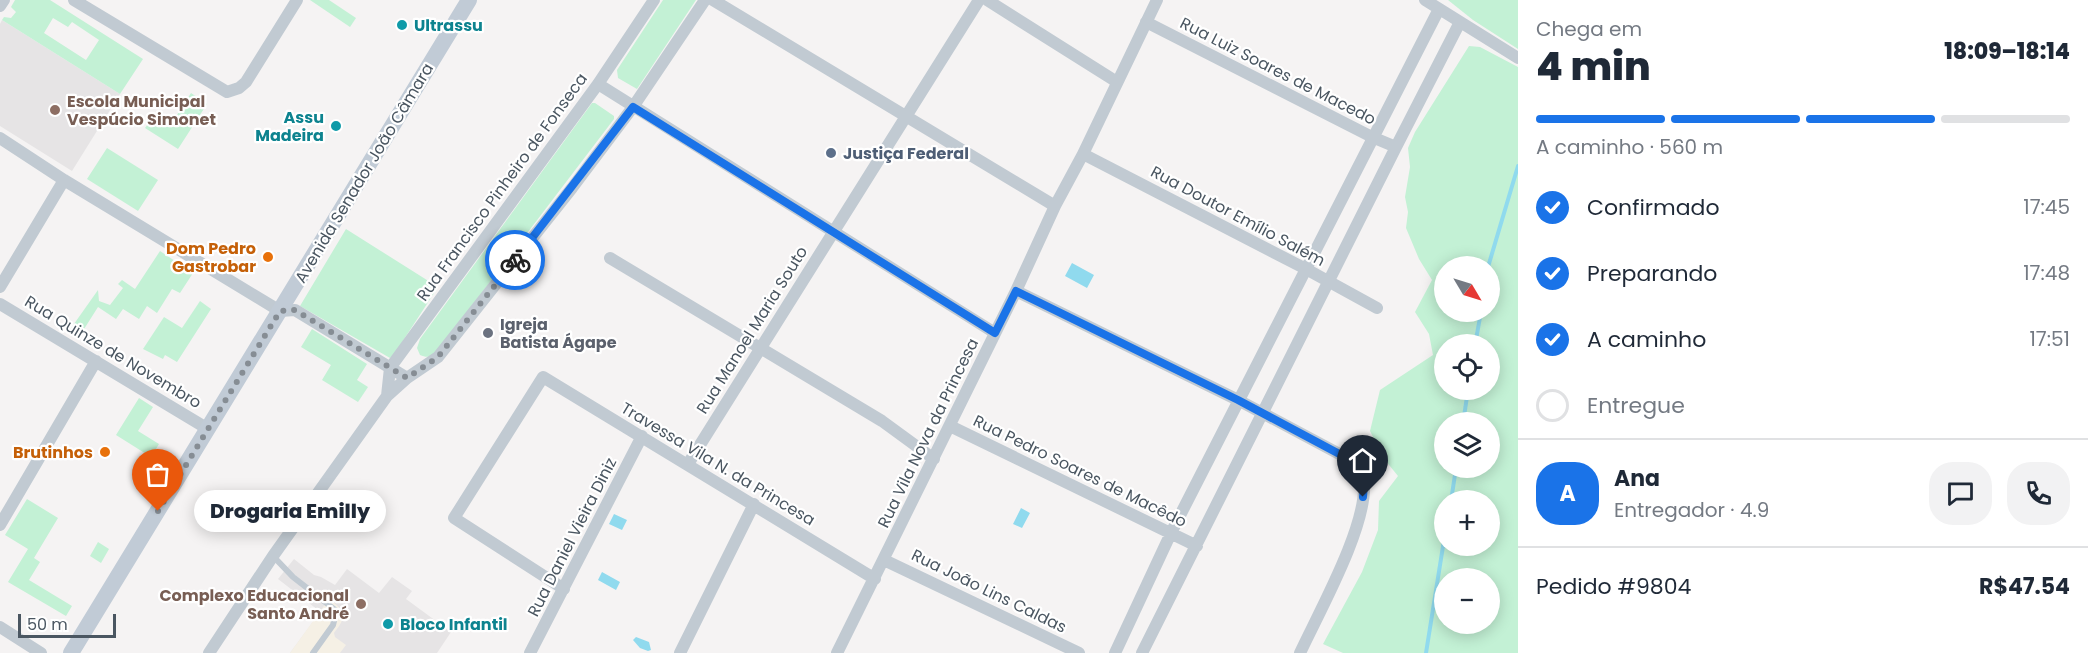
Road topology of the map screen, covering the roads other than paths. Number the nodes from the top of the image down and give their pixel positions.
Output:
1 (4, 0) edge
2 (74, 0) edge
3 (297, 0) edge
4 (469, 0) edge
5 (654, 0) edge
6 (705, 0) edge
7 (713, 0) edge
8 (979, 0) edge
9 (987, 0) edge
10 (1157, 0) edge
11 (1425, 0) edge
12 (0, 6) edge
13 (1439, 9) junction
14 (1146, 22) junction
15 (1460, 22) junction
16 (1518, 58) edge
17 (1117, 82) junction
18 (598, 84) junction
19 (633, 107) junction
20 (906, 118) junction
21 (1372, 137) junction
22 (0, 138) edge
23 (1396, 147) junction
24 (1083, 154) junction
25 (64, 180) junction
26 (1054, 206) junction
27 (833, 233) junction
28 (610, 258) dead end
29 (1306, 268) junction
30 (1328, 282) junction
31 (0, 287) edge
32 (1016, 291) junction
33 (0, 304) edge
34 (1377, 308) dead end
35 (280, 311) junction
36 (995, 333) junction
37 (761, 349) junction
38 (96, 361) junction
39 (390, 368) junction
40 (407, 378) junction
41 (387, 396) junction
42 (1238, 400) junction
43 (1264, 414) junction
44 (950, 426) junction
45 (208, 429) junction
46 (642, 436) junction
47 (934, 459) junction
48 (688, 464) junction
49 (754, 504) junction
50 (0, 525) edge
51 (1171, 533) junction
52 (1197, 546) junction
53 (273, 556) junction
54 (884, 560) junction
55 (875, 579) junction
56 (564, 589) junction
57 (0, 627) edge
58 (41, 653) edge
59 (71, 653) edge
60 (209, 653) edge
61 (313, 653) edge
62 (530, 653) edge
63 (680, 653) edge
64 (837, 653) edge
65 (1079, 653) edge
66 (1115, 653) edge
67 (1142, 653) edge
68 (1300, 653) edge

1 - 12 street
2 - 3 street
4 - 35 main road, Avenida Senador João Câmara
5 - 18 street, Rua Francisco Pinheiro de Fonseca
6 - 19 street
7 - 20 street
8 - 20 street, Rua Manoel Maria Souto
9 - 17 street
10 - 14 street, Rua Vila Nova da Princesa
11 - 13 street
13 - 15 street
13 - 21 street
14 - 17 street, Rua Vila Nova da Princesa
14 - 21 street, Rua Luiz Soares de Macedo
15 - 16 street
15 - 23 street
17 - 24 street, Rua Vila Nova da Princesa
18 - 19 street
18 - 39 street, Rua Francisco Pinheiro de Fonseca
19 - 27 street
19 - 40 street
20 - 26 street
20 - 27 street, Rua Manoel Maria Souto
21 - 23 street, Rua Luiz Soares de Macedo
21 - 29 street
22 - 25 street
23 - 30 street
24 - 26 street, Rua Vila Nova da Princesa
24 - 29 street, Rua Doutor Emílio Salém
25 - 31 street
25 - 35 street
26 - 32 street, Rua Vila Nova da Princesa
27 - 36 street
27 - 37 street, Rua Manoel Maria Souto
28 - 37 street
29 - 30 street, Rua Doutor Emílio Salém
29 - 42 street
30 - 34 street, Rua Doutor Emílio Salém
30 - 43 street
32 - 36 street, Rua Vila Nova da Princesa
32 - 42 street
33 - 38 street, Rua Quinze de Novembro
35 - 39 street
35 - 45 main road, Avenida Senador João Câmara
36 - 44 street, Rua Vila Nova da Princesa
37 - 47 street
37 - 48 street, Rua Manoel Maria Souto
38 - 45 street, Rua Quinze de Novembro
38 - 50 street
39 - 40 street
39 - 41 street
40 - 41 street
41 - 53 street
42 - 43 street
42 - 51 street
43 - 52 street
43 - 68 street
44 - 47 street, Rua Vila Nova da Princesa
44 - 51 street, Rua Pedro Soares de Macêdo
45 - 59 main road, Avenida Senador João Câmara
46 - 48 street, Travessa Vila N. da Princesa
46 - 56 street, Rua Daniel Vieira Diniz
46 - 56 street, Travessa Vila N. da Princesa
47 - 54 street, Rua Vila Nova da Princesa
48 - 49 street, Travessa Vila N. da Princesa
49 - 55 street, Travessa Vila N. da Princesa
49 - 63 street
51 - 52 street, Rua Pedro Soares de Macêdo
51 - 66 street
52 - 67 street
53 - 60 street
53 - 61 lane
54 - 55 street, Rua Vila Nova da Princesa
54 - 65 street, Rua João Lins Caldas
55 - 64 street, Rua Vila Nova da Princesa
56 - 62 street, Rua Daniel Vieira Diniz
57 - 58 street

